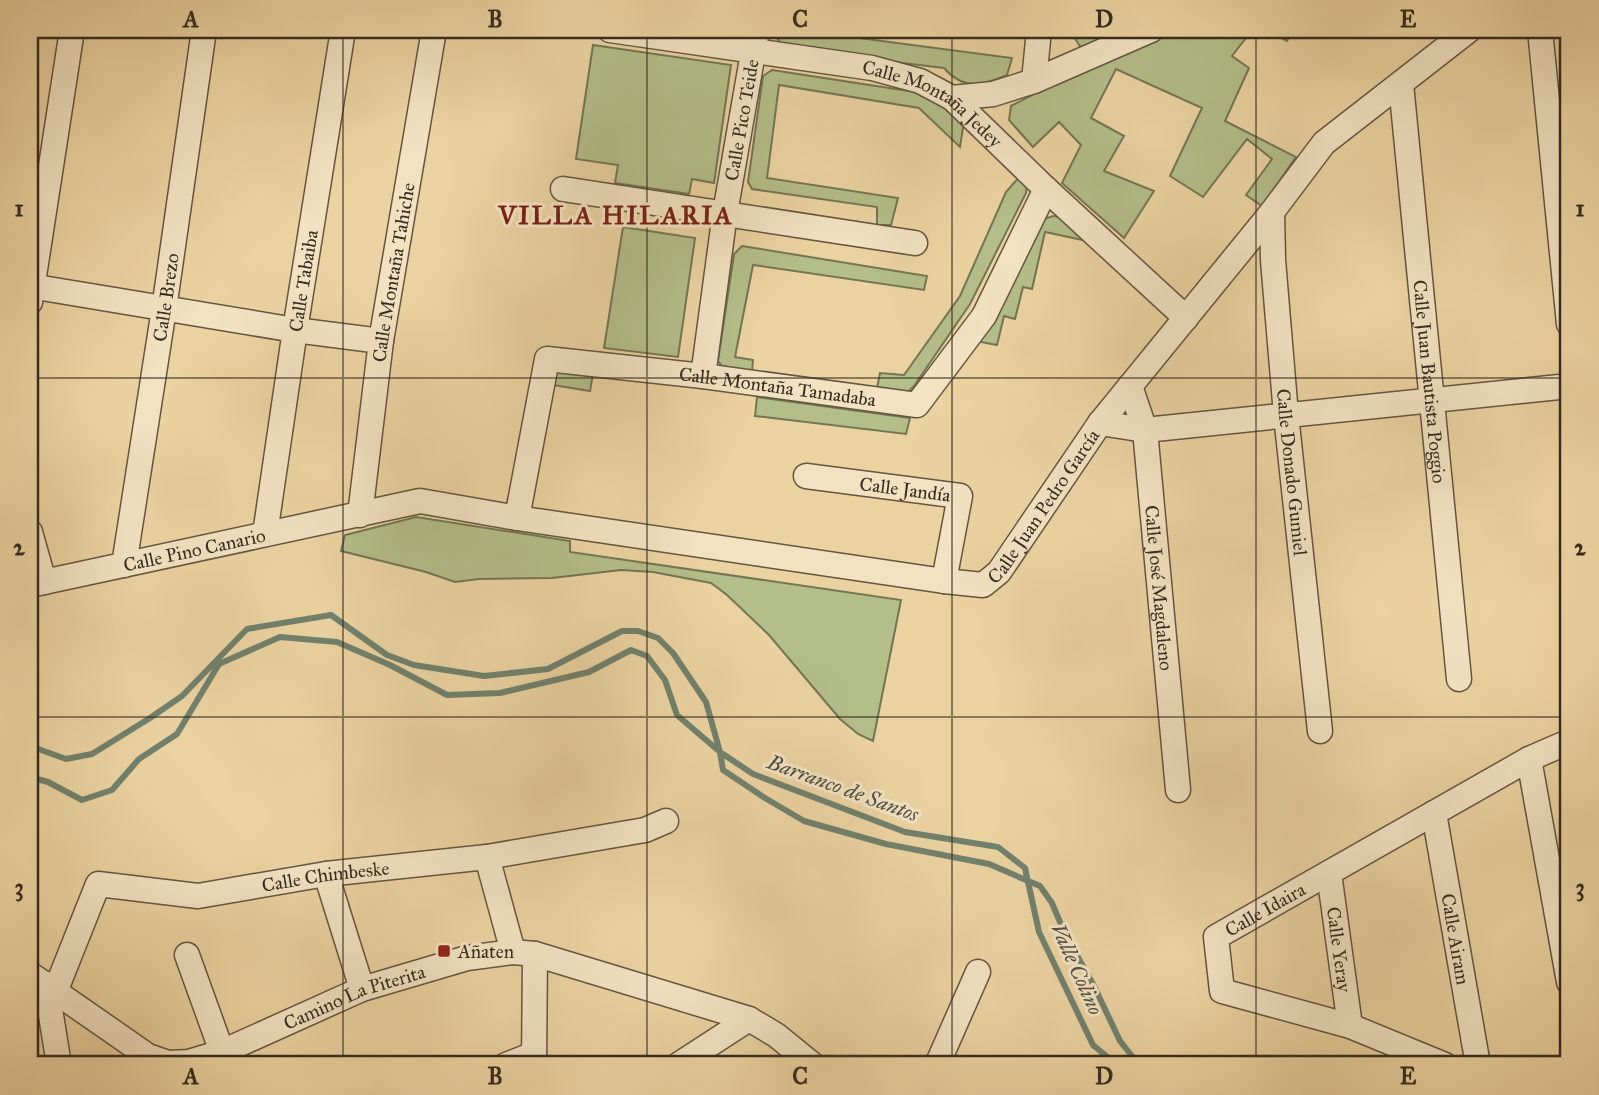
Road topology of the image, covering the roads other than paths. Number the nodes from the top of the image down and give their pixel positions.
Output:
1 (72, 30) edge
2 (204, 30) edge
3 (343, 30) edge
4 (434, 30) edge
5 (610, 30) edge
6 (1039, 30) edge
7 (1151, 30) edge
8 (1469, 30) edge
9 (1540, 30) edge
10 (756, 40) edge
11 (1034, 82) junction
12 (1401, 84) junction
13 (952, 98) junction
14 (1046, 189) junction
15 (563, 190) dead end
16 (1272, 212) junction
17 (725, 213) junction
18 (915, 243) dead end
19 (30, 291) edge
20 (164, 309) junction
21 (1186, 318) junction
22 (1569, 324) edge
23 (295, 330) junction
24 (381, 341) junction
25 (703, 376) junction
26 (1130, 386) junction
27 (1569, 386) edge
28 (1431, 401) junction
29 (1286, 415) junction
30 (1100, 423) junction
31 (1145, 430) junction
32 (806, 476) dead end
33 (360, 515) junction
34 (517, 518) junction
35 (30, 532) edge
36 (265, 534) junction
37 (124, 565) junction
38 (944, 581) junction
39 (37, 584) edge
40 (1459, 679) dead end
41 (1320, 731) dead end
42 (1569, 745) edge
43 (1529, 759) junction
44 (1178, 790) dead end
45 (1434, 813) junction
46 (666, 821) dead end
47 (487, 857) junction
48 (1329, 873) junction
49 (326, 874) junction
50 (524, 953) junction
51 (187, 955) dead end
52 (978, 972) dead end
53 (1569, 982) edge
54 (44, 983) edge
55 (362, 989) junction
56 (749, 1019) junction
57 (1350, 1026) junction
58 (223, 1058) edge
59 (534, 1060) edge
60 (59, 1065) edge
61 (506, 1065) edge
62 (678, 1065) edge
63 (813, 1065) edge
64 (937, 1065) edge
65 (1445, 1065) edge
66 (1478, 1065) edge

1 - 19 street
2 - 20 street, Calle Brezo
3 - 23 street, Calle Tabaiba
4 - 24 street, Calle Montaña Tahiche
5 - 10 street, Calle Montaña Jedey
6 - 11 street
7 - 11 street
8 - 12 street, Calle Juan Pedro García
9 - 22 street
10 - 13 street, Calle Montaña Jedey
10 - 17 street, Calle Pico Teide
11 - 13 street
12 - 16 street, Calle Juan Pedro García
12 - 28 street, Calle Juan Bautista Poggio
13 - 14 street, Calle Montaña Jedey
14 - 21 street, Calle Montaña Jedey
14 - 25 street, Calle Montaña Tamadaba
15 - 17 street
16 - 21 street, Calle Juan Pedro García
16 - 29 street, Calle Donado Gumiel
17 - 18 street
17 - 25 street, Calle Pico Teide
19 - 20 street
20 - 23 street
20 - 37 street, Calle Brezo
21 - 26 street, Calle Juan Pedro García
23 - 24 street
23 - 36 street, Calle Tabaiba
24 - 33 street, Calle Montaña Tahiche
25 - 34 street, Calle Montaña Tamadaba
26 - 30 street, Calle Juan Pedro García
26 - 31 street, Calle José Magdaleno
27 - 28 street
28 - 29 street
28 - 40 street, Calle Juan Bautista Poggio
29 - 31 street
29 - 41 street, Calle Donado Gumiel
30 - 31 street
30 - 38 street, Calle Juan Pedro García
31 - 44 street, Calle José Magdaleno
32 - 38 street, Calle Jandía
33 - 34 street, Calle Juan Pedro García
33 - 36 street, Calle Pino Canario
34 - 38 street, Calle Juan Pedro García
35 - 39 street
36 - 37 street, Calle Pino Canario
37 - 39 street, Calle Pino Canario
42 - 43 street, Calle Idaira
43 - 45 street, Calle Idaira
43 - 53 street
45 - 48 street, Calle Idaira
45 - 66 street, Calle Airam
46 - 47 street, Calle Chimbeske
47 - 49 street, Calle Chimbeske
47 - 50 street
48 - 57 street, Calle Yeray
48 - 57 street, Calle Idaira
49 - 54 street, Calle Chimbeske
49 - 55 street
50 - 55 street, Camino La Piterita
50 - 56 street, Camino La Piterita
50 - 59 street
51 - 58 street
52 - 64 street
54 - 58 street, Camino La Piterita
54 - 60 street
55 - 58 street, Camino La Piterita
56 - 62 street
56 - 63 street, Camino La Piterita
57 - 65 street, Calle Idaira
59 - 61 street

